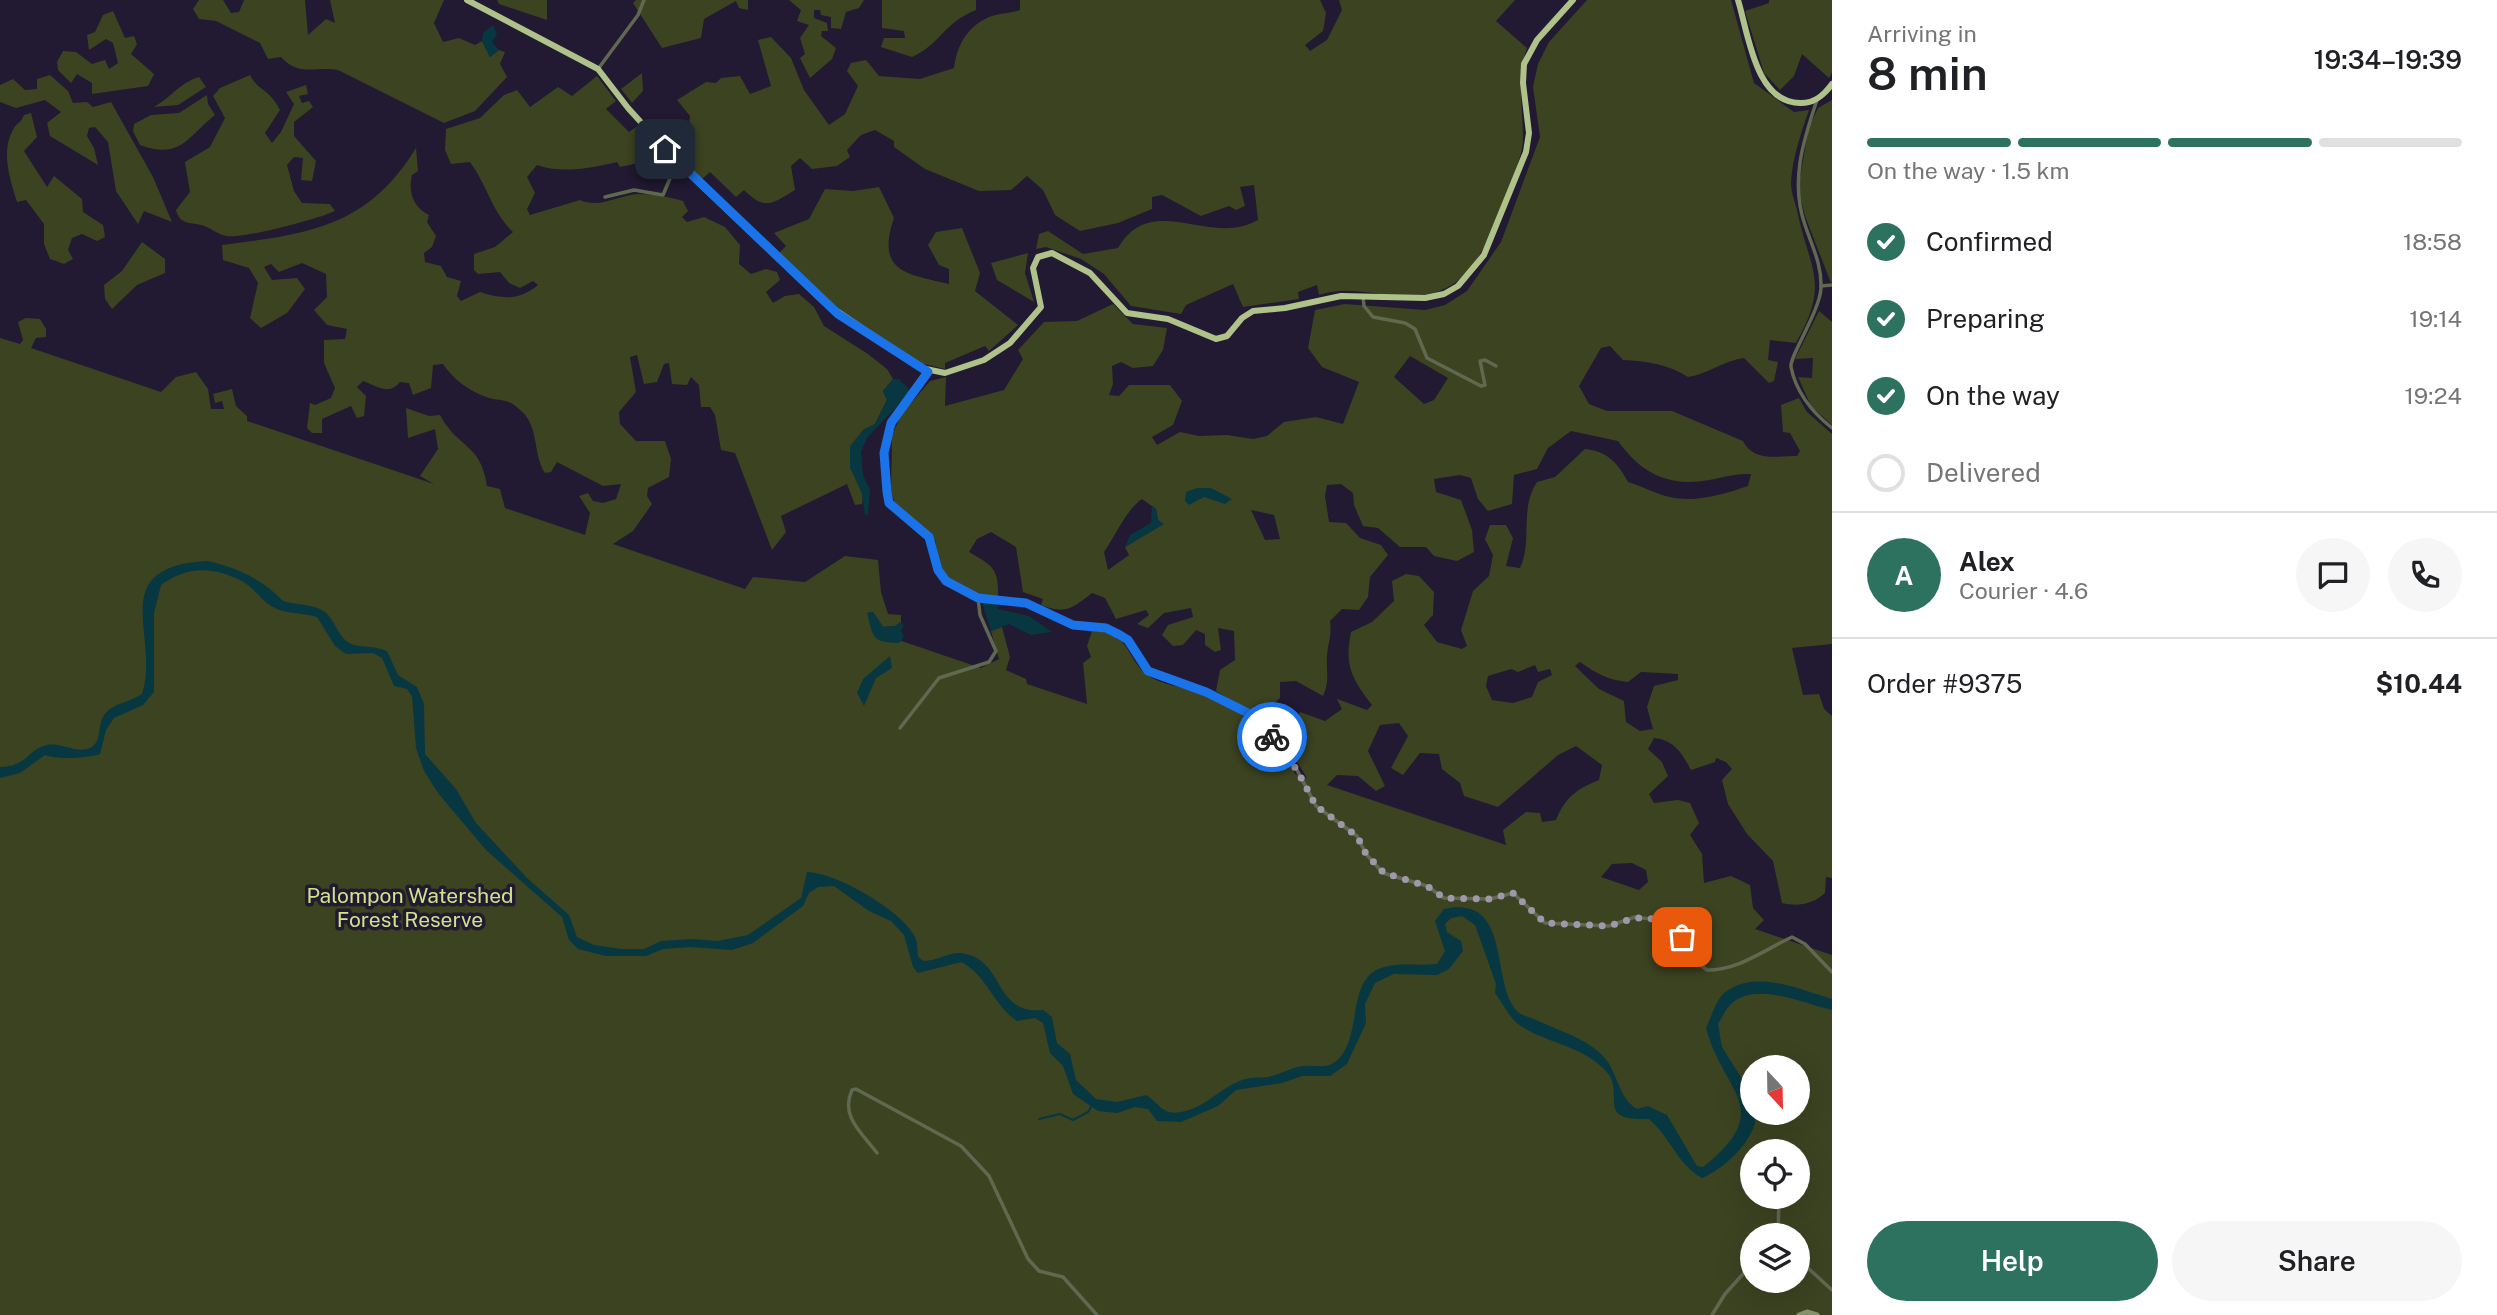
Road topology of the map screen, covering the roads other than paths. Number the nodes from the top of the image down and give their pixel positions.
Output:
1 (467, 0) edge
2 (644, 0) edge
3 (1573, 0) edge
4 (1738, 0) edge
5 (598, 69) junction
6 (1832, 84) edge
7 (1817, 100) junction
8 (677, 162) junction
9 (605, 197) dead end
10 (1832, 285) edge
11 (1821, 286) junction
12 (1363, 295) junction
13 (1496, 366) dead end
14 (928, 372) junction
15 (1832, 428) edge
16 (978, 598) junction
17 (900, 728) dead end
18 (1832, 972) edge
19 (877, 1153) dead end
20 (1810, 1270) edge
21 (1740, 1278) edge
22 (1832, 1290) edge
23 (1097, 1315) edge
24 (1712, 1315) edge
25 (1799, 1315) edge
26 (1817, 1315) edge

1 - 5 highway
2 - 5 street
3 - 12 highway
4 - 7 highway
5 - 8 highway
6 - 7 highway
7 - 11 street
8 - 9 street
8 - 14 highway
10 - 11 street
11 - 15 street
12 - 13 street
12 - 14 highway
14 - 16 street
16 - 17 street
16 - 18 street
19 - 23 street
20 - 22 street
21 - 24 street
25 - 26 main road

